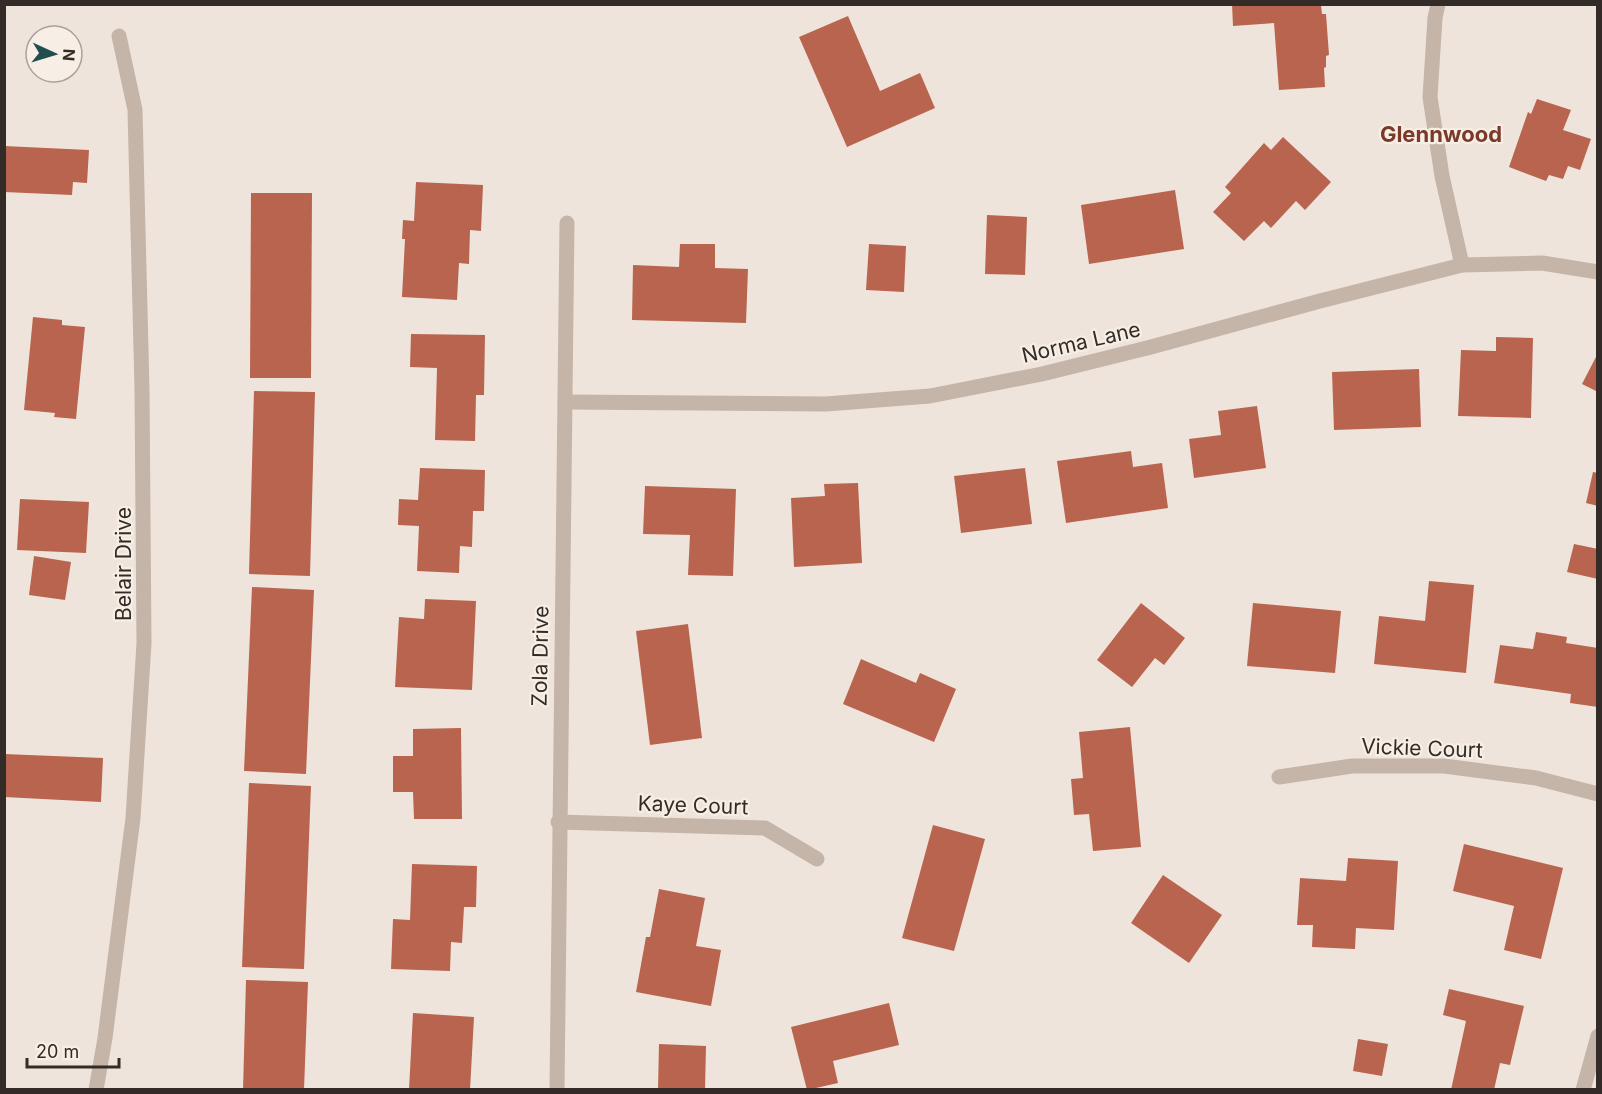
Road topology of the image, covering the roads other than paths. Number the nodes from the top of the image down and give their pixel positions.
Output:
1 (1438, 4) edge
2 (119, 36) dead end
3 (567, 223) dead end
4 (1462, 265) junction
5 (1598, 272) edge
6 (565, 402) junction
7 (1279, 777) dead end
8 (1598, 794) edge
9 (558, 822) junction
10 (818, 859) dead end
11 (1598, 1036) edge
12 (96, 1089) edge
13 (557, 1089) edge
14 (1582, 1089) edge

1 - 4 street
2 - 12 street, Belair Drive
3 - 6 street, Zola Drive
4 - 5 street, Norma Lane
4 - 6 street, Norma Lane
6 - 9 street, Zola Drive
7 - 8 street, Vickie Court
9 - 10 street, Kaye Court
9 - 13 street, Zola Drive
11 - 14 street

